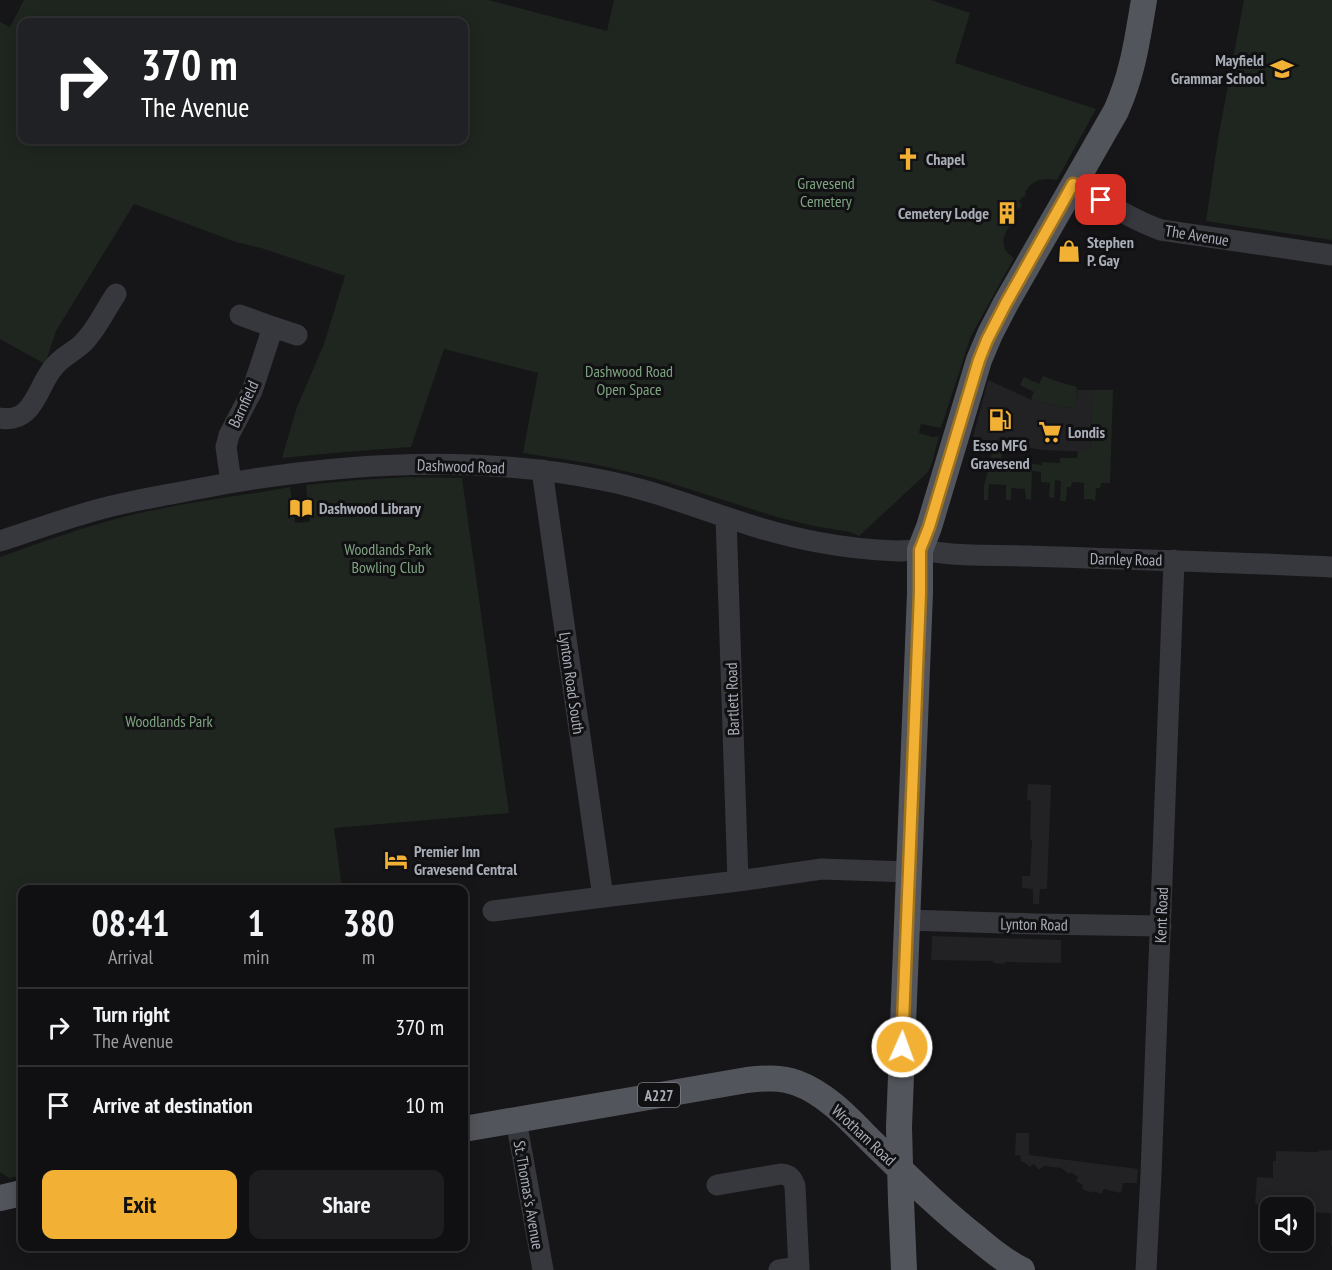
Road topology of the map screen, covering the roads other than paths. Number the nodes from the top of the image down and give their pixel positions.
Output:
1 (1144, 0) edge
2 (1073, 184) junction
3 (1332, 255) edge
4 (116, 294) dead end
5 (240, 315) dead end
6 (273, 327) junction
7 (297, 334) dead end
8 (0, 418) edge
9 (542, 470) junction
10 (231, 482) junction
11 (726, 517) junction
12 (0, 541) edge
13 (920, 550) junction
14 (1174, 560) junction
15 (1332, 567) edge
16 (909, 872) junction
17 (738, 881) junction
18 (603, 897) junction
19 (494, 911) dead end
20 (907, 920) junction
21 (1161, 926) junction
22 (900, 1111) junction
23 (846, 1115) junction
24 (516, 1120) junction
25 (468, 1128) edge
26 (900, 1169) junction
27 (717, 1185) dead end
28 (18, 1194) edge
29 (0, 1198) edge
30 (948, 1215) junction
31 (902, 1222) junction
32 (792, 1269) edge
33 (543, 1270) edge
34 (904, 1270) edge
35 (1022, 1270) edge
36 (1146, 1270) edge

1 - 2 main road
2 - 3 street, The Avenue
2 - 13 main road
4 - 8 street
5 - 6 street
6 - 7 street
6 - 10 street, Barnfield
9 - 10 street, Dashwood Road
9 - 11 street, Dashwood Road
9 - 18 street, Lynton Road South
10 - 12 street, Dashwood Road
11 - 13 street, Dashwood Road
11 - 17 street, Bartlett Road
13 - 14 street, Darnley Road
13 - 16 main road
14 - 15 street, Darnley Road
14 - 21 street, Kent Road
16 - 17 street
16 - 20 main road
17 - 18 street
18 - 19 street
20 - 21 street, Lynton Road
20 - 22 main road
21 - 36 street, Kent Road
22 - 23 main road, A227
22 - 26 main road
23 - 24 main road, Wrotham Road / A227
23 - 26 main road, Wrotham Road / A227
24 - 25 main road, Wrotham Road / A227
24 - 33 street, St. Thomas's Avenue
26 - 30 main road, Wrotham Road / A227
26 - 31 main road
27 - 32 street
28 - 29 main road
30 - 31 main road, A227
30 - 35 main road, Wrotham Road / A227
31 - 34 main road

